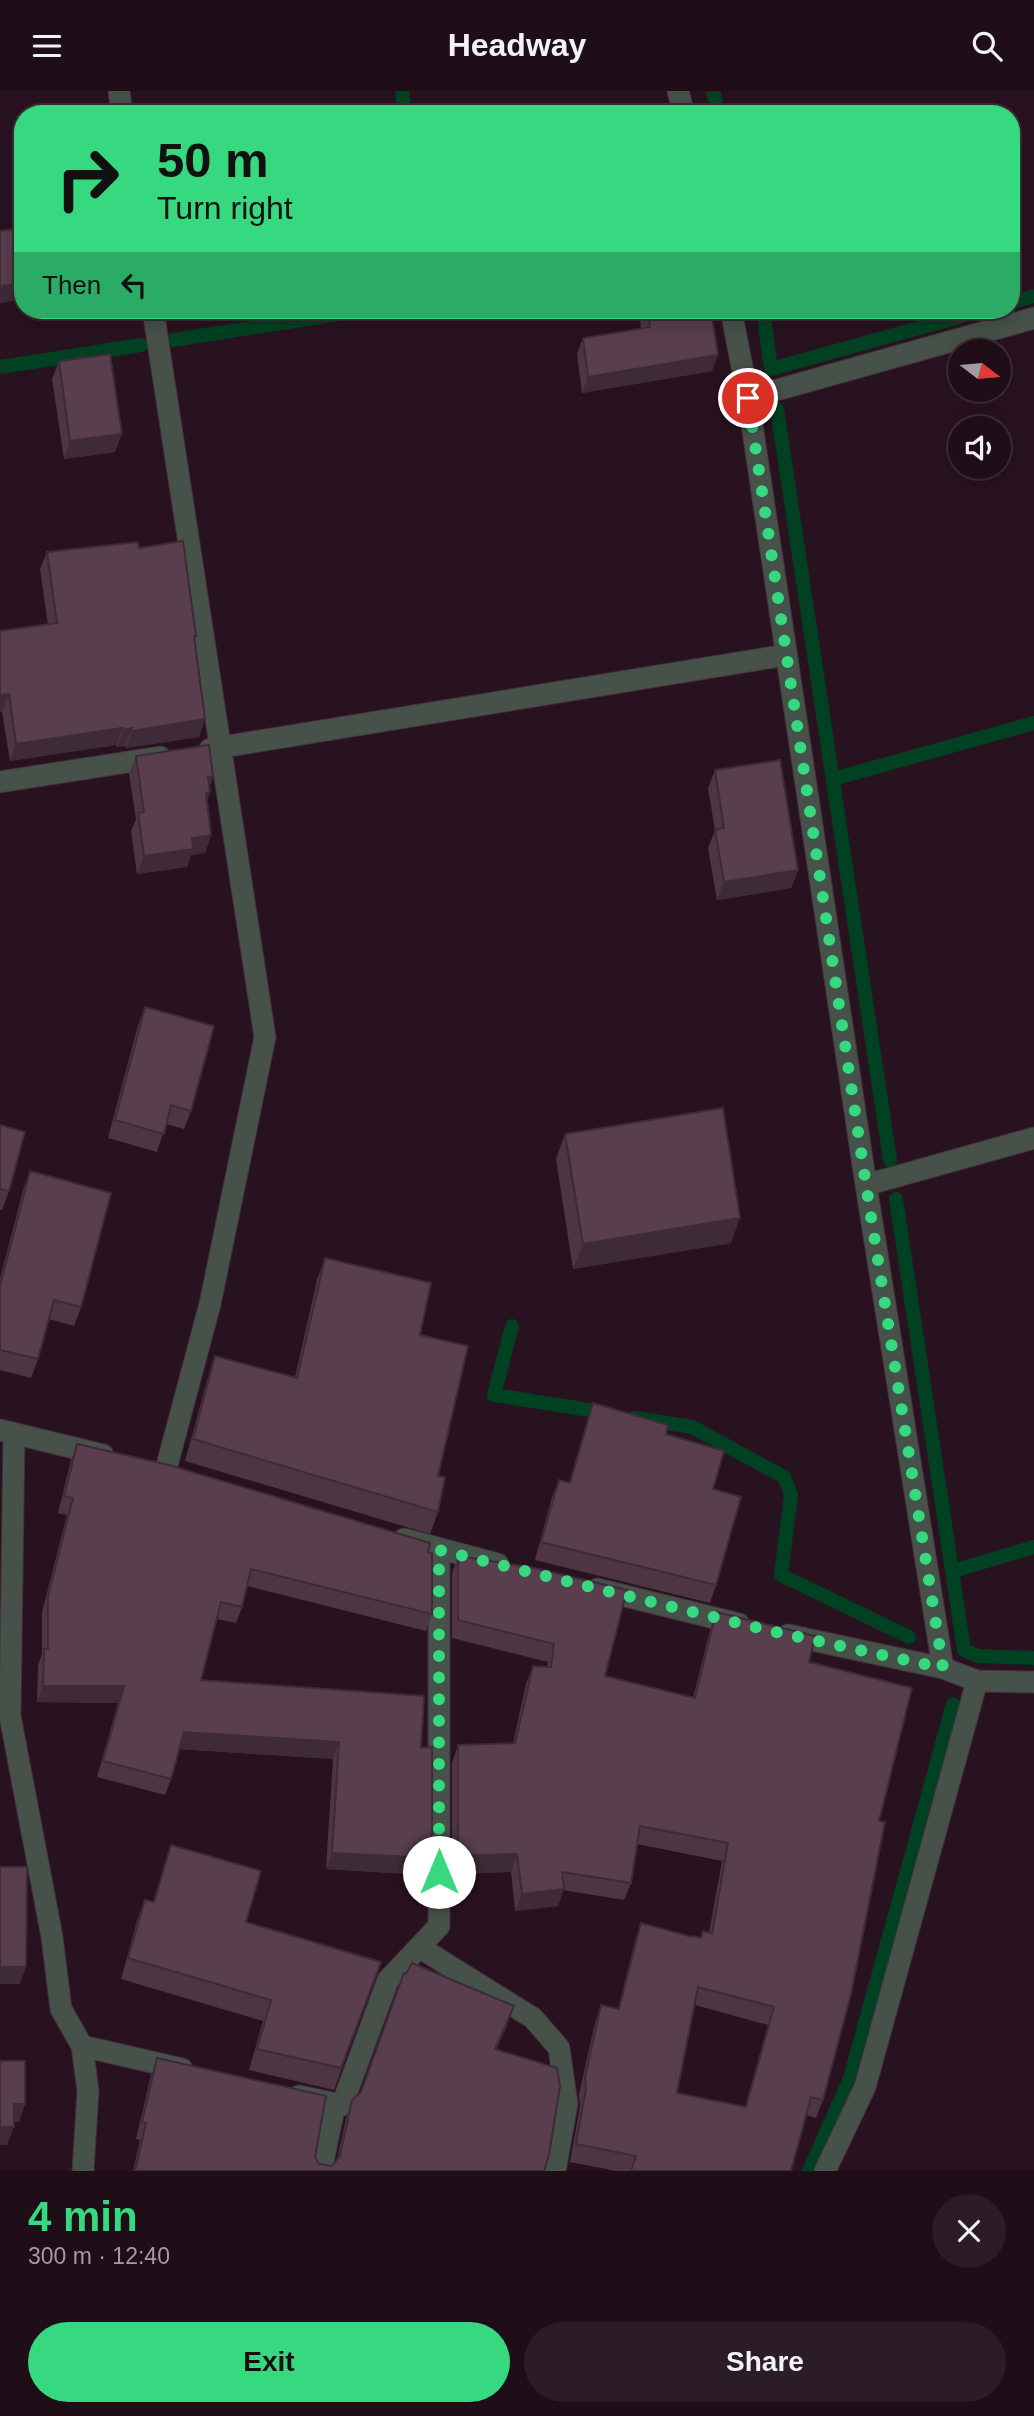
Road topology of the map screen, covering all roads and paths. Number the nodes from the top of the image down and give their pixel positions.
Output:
1 (154, 319) edge
2 (733, 319) edge
3 (1034, 319) edge
4 (748, 398) junction
5 (786, 655) junction
6 (221, 747) junction
7 (0, 782) edge
8 (1034, 1138) edge
9 (866, 1185) junction
10 (7, 1432) edge
11 (166, 1469) junction
12 (192, 1476) edge
13 (387, 1535) edge
14 (439, 1550) junction
15 (519, 1570) edge
16 (572, 1583) edge
17 (943, 1668) junction
18 (977, 1681) junction
19 (1034, 1682) edge
20 (419, 1947) junction
21 (82, 2046) junction
22 (202, 2073) edge
23 (282, 2092) edge
24 (335, 2104) junction
25 (83, 2171) edge
26 (321, 2171) edge
27 (555, 2171) edge
28 (825, 2171) edge

1 - 6 street
2 - 4 street
3 - 4 street
4 - 5 street
5 - 6 street
5 - 9 street
6 - 7 street
6 - 11 street
8 - 9 street
9 - 17 street
10 - 11 street
10 - 21 street
11 - 12 street
13 - 14 street
14 - 15 street
14 - 20 street
16 - 17 street
17 - 18 street
18 - 19 street
18 - 28 street
20 - 24 street
20 - 27 street
21 - 22 street
21 - 25 street
23 - 24 street
24 - 26 street

